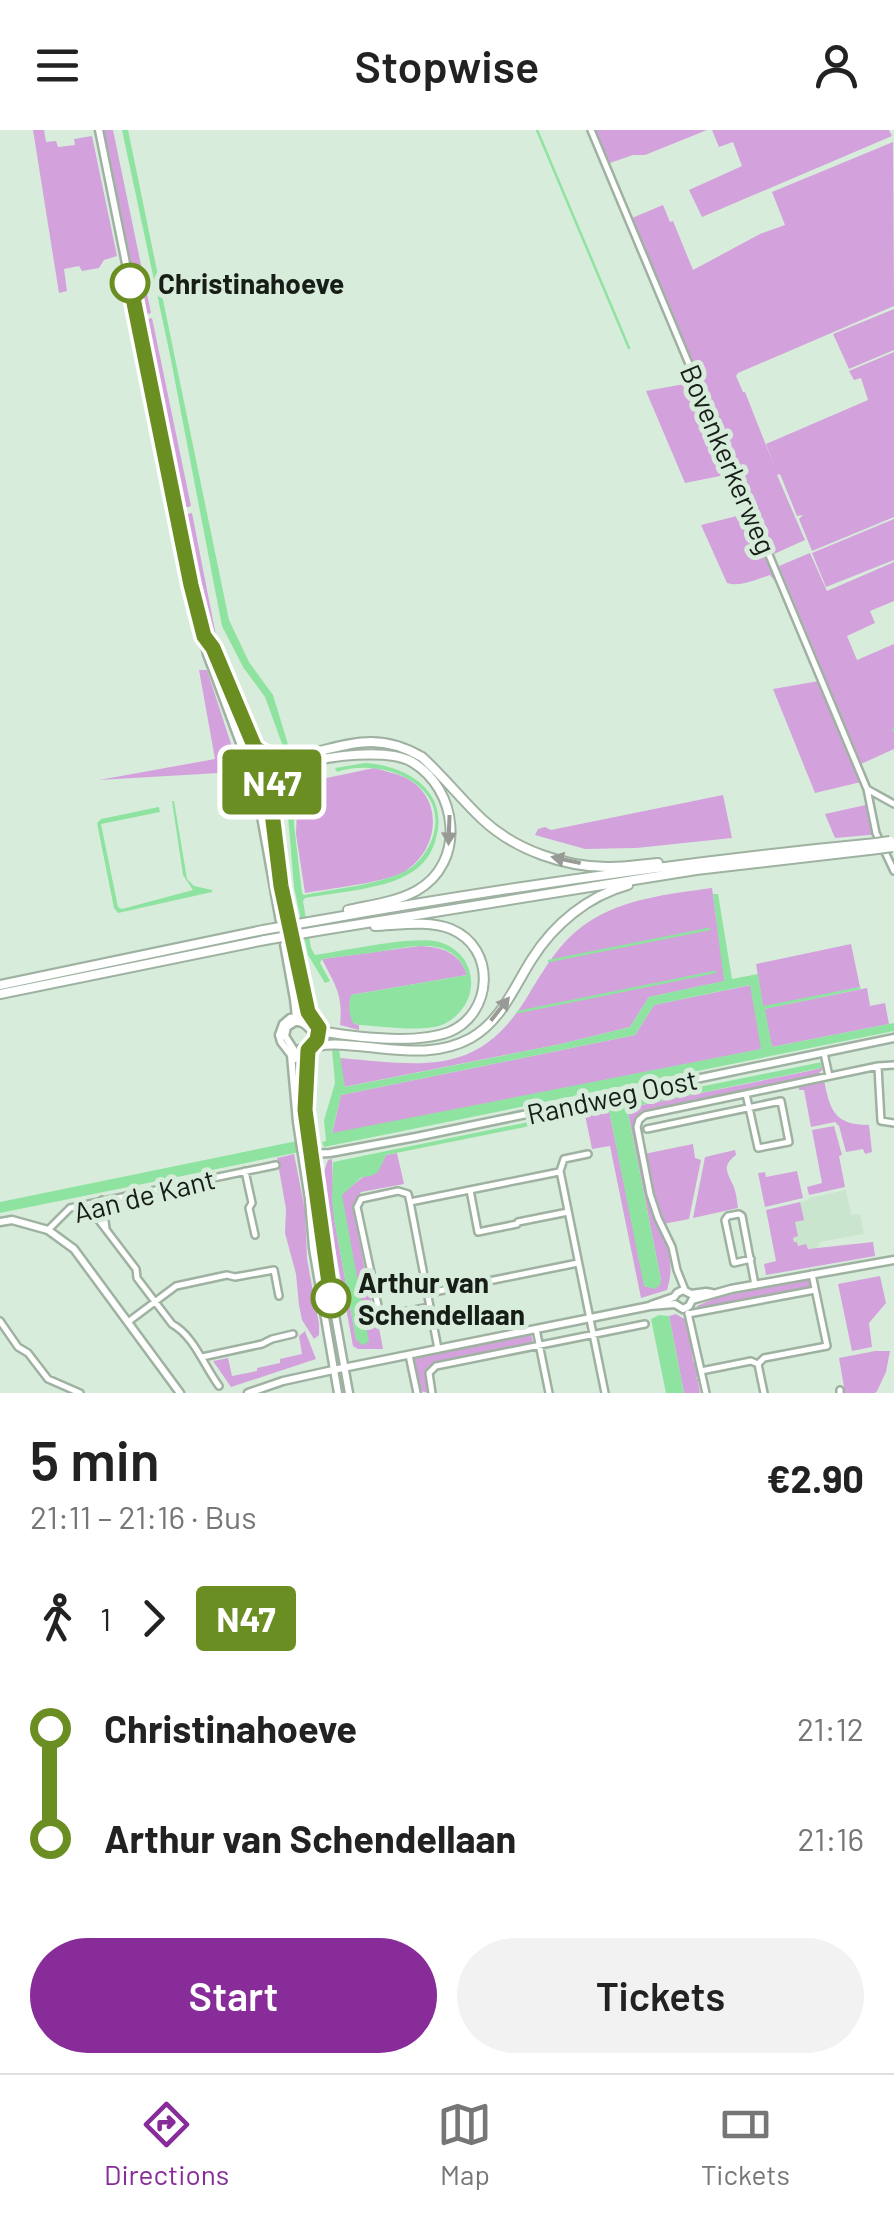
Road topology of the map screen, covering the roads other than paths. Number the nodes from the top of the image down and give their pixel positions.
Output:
1 (99, 130) edge
2 (591, 130) edge
3 (204, 636) junction
4 (258, 755) junction
5 (244, 760) junction
6 (272, 764) junction
7 (302, 765) junction
8 (267, 786) junction
9 (866, 789) junction
10 (252, 790) junction
11 (894, 804) edge
12 (274, 826) junction
13 (892, 844) edge
14 (697, 866) junction
15 (894, 871) edge
16 (315, 921) junction
17 (350, 926) junction
18 (264, 936) junction
19 (0, 984) edge
20 (0, 994) edge
21 (299, 1018) junction
22 (314, 1037) junction
23 (894, 1038) edge
24 (291, 1048) junction
25 (824, 1052) junction
26 (878, 1066) junction
27 (894, 1066) edge
28 (305, 1075) junction
29 (829, 1076) junction
30 (746, 1094) junction
31 (749, 1108) junction
32 (672, 1110) junction
33 (674, 1123) junction
34 (894, 1123) edge
35 (646, 1129) dead end
36 (588, 1154) dead end
37 (309, 1155) junction
38 (276, 1165) dead end
39 (246, 1171) junction
40 (560, 1172) junction
41 (470, 1190) junction
42 (102, 1200) junction
43 (410, 1202) junction
44 (88, 1206) dead end
45 (568, 1212) junction
46 (0, 1222) edge
47 (48, 1230) junction
48 (107, 1231) junction
49 (255, 1235) dead end
50 (751, 1260) junction
51 (894, 1260) edge
52 (578, 1264) junction
53 (812, 1274) junction
54 (755, 1284) junction
55 (815, 1290) junction
56 (428, 1294) junction
57 (279, 1296) dead end
58 (682, 1296) junction
59 (155, 1302) junction
60 (430, 1307) junction
61 (687, 1311) junction
62 (589, 1318) junction
63 (0, 1320) edge
64 (128, 1322) junction
65 (645, 1324) dead end
66 (536, 1329) junction
67 (293, 1334) dead end
68 (592, 1334) junction
69 (539, 1345) junction
70 (438, 1349) junction
71 (409, 1355) junction
72 (202, 1357) junction
73 (758, 1364) junction
74 (344, 1367) junction
75 (333, 1370) junction
76 (701, 1371) junction
77 (219, 1386) dead end
78 (176, 1392) edge
79 (80, 1393) edge
80 (248, 1393) edge
81 (338, 1393) edge
82 (349, 1393) edge
83 (417, 1393) edge
84 (432, 1393) edge
85 (549, 1393) edge
86 (604, 1393) edge
87 (706, 1393) edge
88 (764, 1393) edge

1 - 3 main road
2 - 9 street, Bovenkerkerweg
3 - 4 main road
3 - 5 main road
4 - 5 main road
4 - 6 main road
5 - 10 main road
6 - 7 highway
6 - 8 main road
6 - 8 main road
14 -> 6 highway
7 - 12 highway
7 -> 16 highway
8 - 10 main road
8 - 12 main road
9 - 11 street
9 - 15 street, Bovenkerkerweg
10 - 21 main road
12 - 21 main road
13 - 14 highway, bridge
14 - 16 highway
14 - 17 highway
22 -> 14 highway
16 - 18 highway, bridge
17 - 18 highway, bridge
17 - 22 highway
18 - 19 highway
18 - 20 highway
21 - 22 main road
21 - 22 main road
21 - 24 main road
22 - 24 main road
22 - 28 main road
22 - 28 main road
23 - 25 main road, Randweg Oost
24 - 37 main road
25 - 29 street
25 - 37 main road, Randweg Oost
26 - 27 street
26 - 29 street
26 - 34 street
28 - 37 main road
29 - 30 street
30 - 31 street
30 - 32 street
31 - 31 street
31 - 33 street
32 - 33 street
32 - 58 street
33 - 35 street
36 - 40 street
37 - 74 main road
37 - 75 main road
38 - 39 street, Aan de Kant
39 - 42 street, Aan de Kant
39 - 49 street, Aan de Kant
40 - 41 street
40 - 45 street
41 - 43 street
41 - 45 street
42 - 47 street, Aan de Kant
42 - 48 street
43 - 56 street
43 - 60 street
44 - 48 street
45 - 52 street
46 - 47 main road
47 - 64 main road
48 - 59 street
50 - 50 street
50 - 54 street
51 - 53 main road
52 - 56 street
52 - 62 street
53 - 54 main road
53 - 55 street
54 - 58 main road
55 - 61 street
55 - 73 street
56 - 60 street
57 - 59 street
58 - 61 main road
58 - 62 main road
59 - 64 street
59 - 72 street
60 - 70 street
61 - 76 street
62 - 66 main road
62 - 68 street
63 - 79 street
64 - 78 main road
65 - 68 street
66 - 69 street
66 - 70 main road
67 - 72 street
68 - 69 street
68 - 86 street
69 - 84 street
69 - 85 street
70 - 71 main road
71 - 74 main road
71 - 83 street
72 - 77 street
73 - 76 street
73 - 88 street
74 - 75 main road
74 - 82 main road
75 - 80 main road
75 - 81 main road
76 - 87 street

